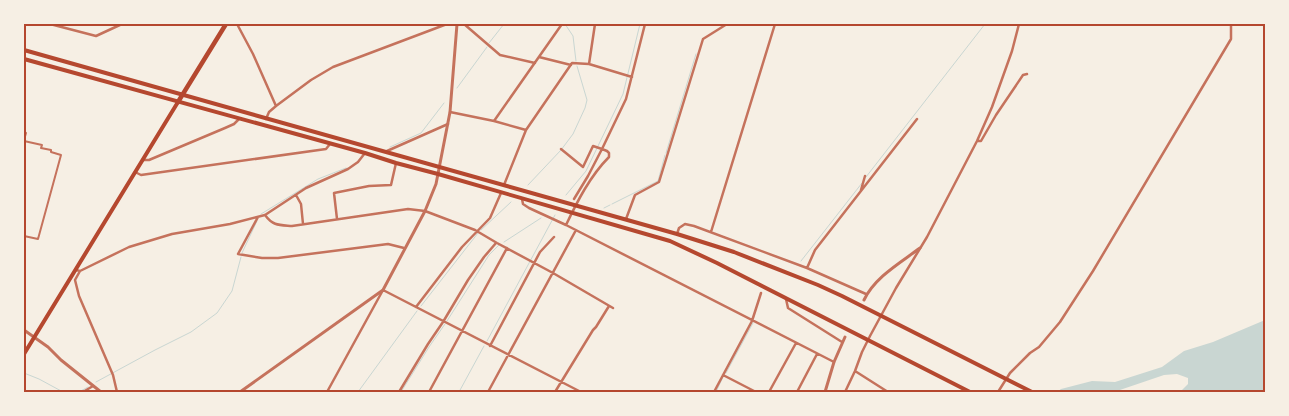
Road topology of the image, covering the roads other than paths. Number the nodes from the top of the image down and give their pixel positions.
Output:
1 (50, 24) edge
2 (122, 24) edge
3 (219, 24) edge
4 (237, 24) edge
5 (447, 24) edge
6 (457, 24) edge
7 (464, 24) edge
8 (562, 24) edge
9 (595, 24) edge
10 (645, 24) edge
11 (727, 24) edge
12 (775, 24) edge
13 (1019, 24) edge
14 (1231, 24) edge
15 (225, 25) edge
16 (24, 50) edge
17 (539, 57) junction
18 (24, 58) edge
19 (535, 63) junction
20 (589, 64) junction
21 (571, 65) junction
22 (1027, 74) dead end
23 (630, 76) junction
24 (183, 95) junction
25 (178, 102) junction
26 (276, 106) junction
27 (450, 112) junction
28 (239, 119) junction
29 (266, 119) junction
30 (917, 119) dead end
31 (494, 121) junction
32 (448, 124) junction
33 (526, 130) junction
34 (24, 132) edge
35 (24, 140) edge
36 (977, 141) junction
37 (330, 144) junction
38 (562, 149) dead end
39 (601, 149) junction
40 (385, 152) junction
41 (365, 153) junction
42 (142, 160) junction
43 (396, 164) junction
44 (439, 167) junction
45 (135, 172) junction
46 (438, 174) junction
47 (865, 176) dead end
48 (504, 185) junction
49 (861, 191) junction
50 (501, 193) junction
51 (296, 195) junction
52 (522, 198) junction
53 (574, 199) dead end
54 (576, 205) junction
55 (424, 211) junction
56 (572, 213) junction
57 (265, 215) junction
58 (258, 217) junction
59 (337, 219) junction
60 (626, 219) junction
61 (303, 224) junction
62 (566, 225) junction
63 (576, 230) junction
64 (477, 231) junction
65 (711, 232) junction
66 (677, 234) junction
67 (24, 236) edge
68 (554, 237) dead end
69 (497, 243) junction
70 (404, 248) junction
71 (507, 248) junction
72 (920, 248) junction
73 (533, 263) junction
74 (807, 268) junction
75 (78, 270) junction
76 (553, 273) junction
77 (382, 290) junction
78 (761, 293) dead end
79 (866, 294) junction
80 (785, 298) junction
81 (864, 300) dead end
82 (609, 306) junction
83 (416, 307) junction
84 (613, 308) dead end
85 (883, 316) junction
86 (752, 321) junction
87 (443, 322) junction
88 (24, 330) edge
89 (462, 332) junction
90 (34, 337) junction
91 (844, 337) dead end
92 (868, 340) junction
93 (842, 342) junction
94 (796, 343) junction
95 (490, 346) junction
96 (24, 354) edge
97 (817, 354) junction
98 (508, 355) junction
99 (834, 362) junction
100 (855, 371) junction
101 (723, 375) junction
102 (561, 382) junction
103 (93, 386) junction
104 (884, 391) edge
105 (83, 392) edge
106 (101, 392) edge
107 (117, 392) edge
108 (240, 392) edge
109 (327, 392) edge
110 (398, 392) edge
111 (429, 392) edge
112 (488, 392) edge
113 (555, 392) edge
114 (581, 392) edge
115 (714, 392) edge
116 (756, 392) edge
117 (769, 392) edge
118 (797, 392) edge
119 (825, 392) edge
120 (845, 392) edge
121 (888, 392) edge
122 (970, 392) edge
123 (998, 392) edge
124 (1032, 392) edge

1 - 2 street
3 - 15 street
4 - 26 street
5 - 26 street
6 - 27 street
7 - 19 street
8 - 17 street
9 - 20 street
10 - 23 street
11 - 60 street
12 - 65 street
13 - 36 street
14 - 123 street
15 - 24 highway
16 - 24 main road
17 - 19 street
17 - 21 street
18 - 25 main road
19 - 31 street
20 - 21 street
20 - 23 street
21 - 33 street
22 - 36 street
23 - 39 street
24 - 25 highway
24 - 29 main road
25 - 28 main road
25 - 42 main road
26 - 29 street
27 - 31 street
27 - 32 street
28 - 37 main road
28 - 42 street
29 - 40 main road
30 - 49 street
31 - 33 street
32 - 40 street
32 - 44 street
33 - 48 street
34 - 35 street
35 - 67 street
36 - 72 street
37 - 41 main road
37 - 45 street
38 - 39 street
39 - 53 street
39 - 54 street
40 - 44 main road
41 - 43 main road
41 - 51 street
42 - 45 main road
43 - 46 main road
43 - 59 street
44 - 46 street
44 - 48 main road
45 - 75 main road
46 - 50 main road
46 - 55 street
47 - 49 street
48 - 54 main road
49 - 74 street
50 - 52 main road
50 - 64 street
51 - 57 street
51 - 61 street
52 - 56 main road
52 - 62 street
54 - 56 street
54 - 60 main road
55 - 59 street
55 - 64 street
55 - 70 street
56 - 62 street
56 - 80 main road
57 - 58 street
57 - 61 street
58 - 70 street
58 - 75 street
59 - 61 street
60 - 66 main road
62 - 63 street
63 - 76 street
63 - 86 street
64 - 69 street
64 - 83 street
65 - 66 street
65 - 74 street
66 - 85 main road
68 - 73 street
69 - 71 street
69 - 87 street
70 - 77 street
71 - 73 street
71 - 89 street
72 - 79 street
72 - 85 street
73 - 76 street
73 - 95 street
74 - 79 street
75 - 90 main road
75 - 107 street
76 - 82 street
76 - 98 street
77 - 83 street
77 - 108 street
77 - 109 street
78 - 86 street
79 - 81 street
80 - 92 main road
80 - 93 street
82 - 84 street
82 - 102 street
83 - 87 street
85 - 92 street
85 - 124 main road
86 - 94 street
86 - 101 street
87 - 89 street
87 - 110 street
88 - 90 street
89 - 95 street
89 - 111 street
90 - 96 main road
90 - 103 street
91 - 93 street
92 - 100 street
92 - 122 main road
93 - 99 street
94 - 97 street
94 - 117 street
95 - 98 street
97 - 99 street
97 - 118 street
98 - 102 street
98 - 112 street
99 - 119 street
100 - 104 street
100 - 120 street
101 - 115 street
101 - 116 street
102 - 113 street
102 - 114 street
103 - 105 street
103 - 106 street
104 - 121 street

